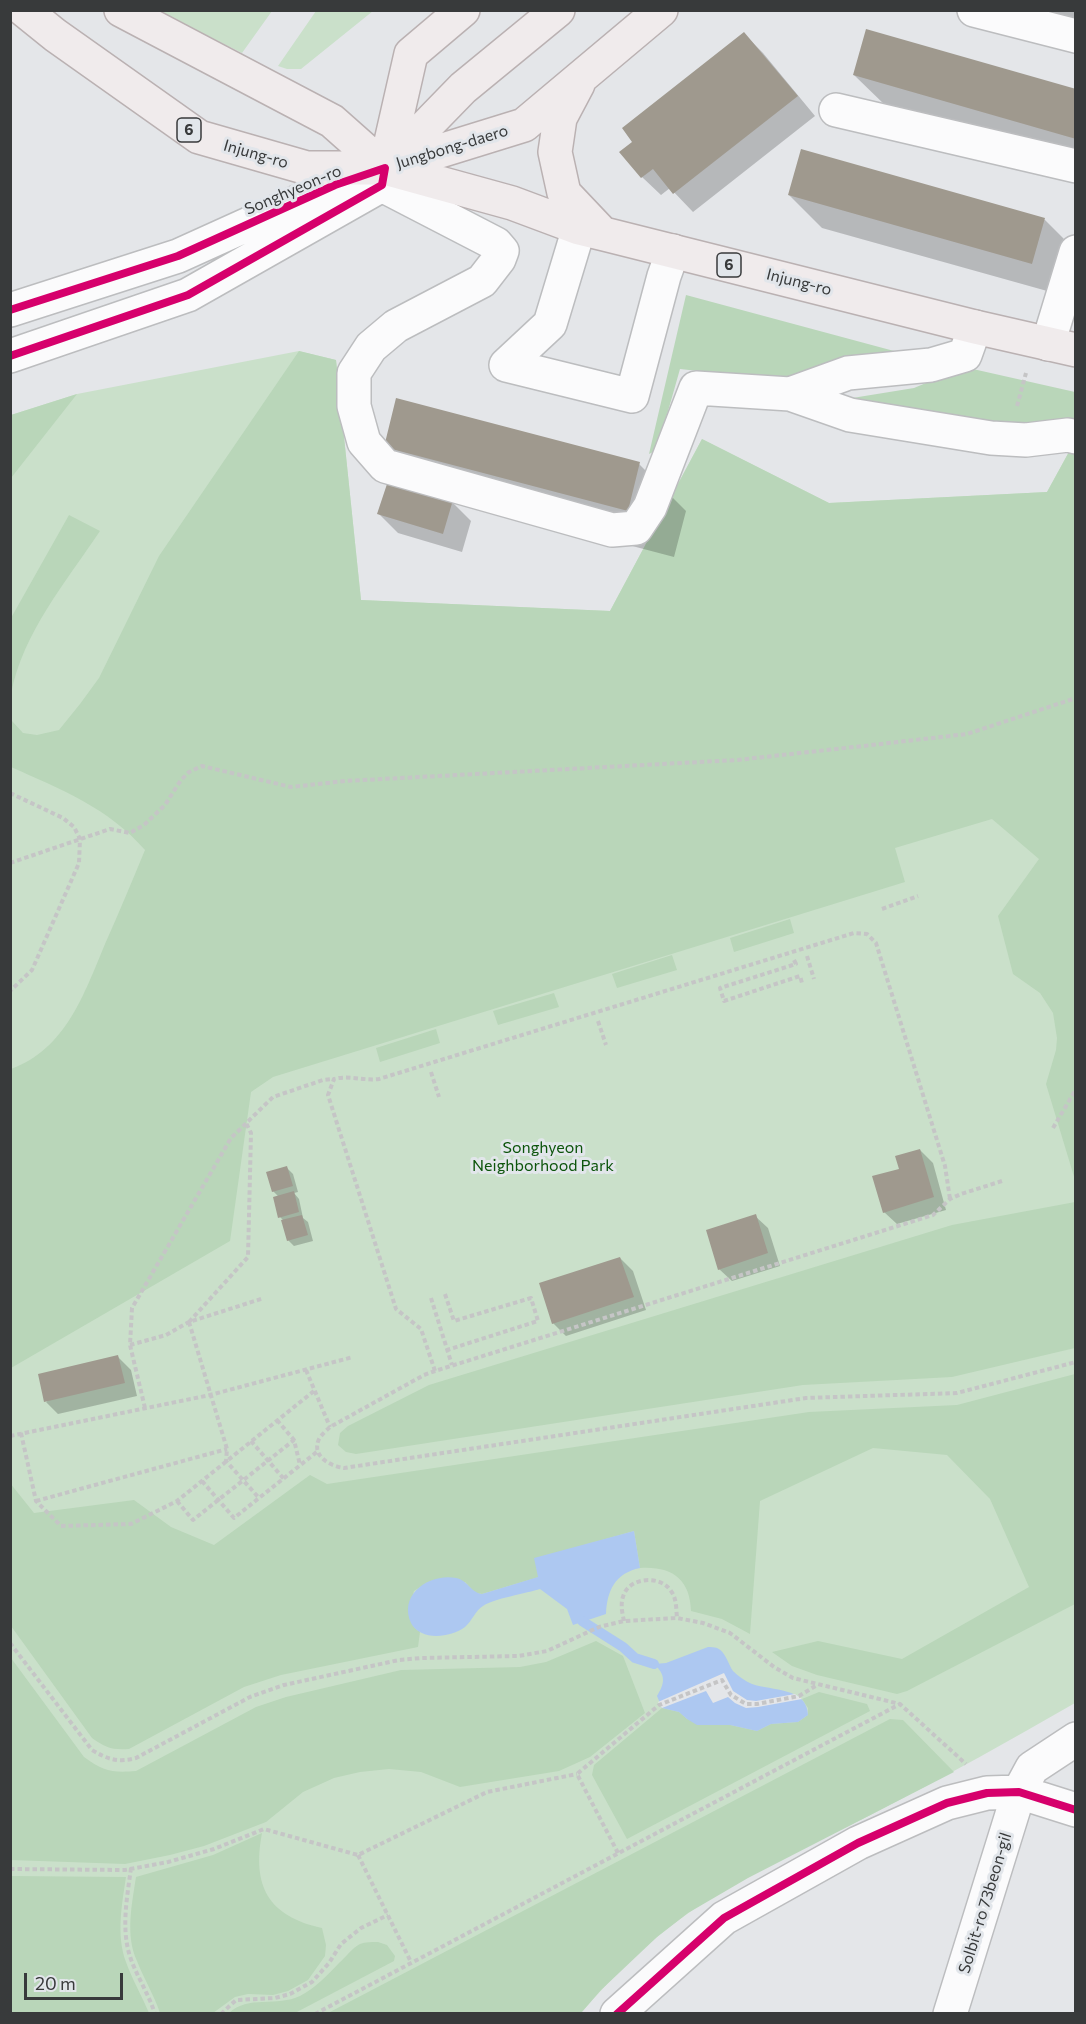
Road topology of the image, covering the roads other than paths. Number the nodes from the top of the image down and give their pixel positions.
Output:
1 (24, 10) edge
2 (121, 10) edge
3 (463, 10) edge
4 (558, 10) edge
5 (661, 10) edge
6 (974, 10) edge
7 (1076, 36) edge
8 (582, 76) junction
9 (836, 110) dead end
10 (1076, 166) edge
11 (384, 176) junction
12 (591, 231) junction
13 (673, 250) junction
14 (1076, 252) edge
15 (10, 309) edge
16 (975, 327) junction
17 (1062, 347) edge
18 (10, 356) edge
19 (790, 394) junction
20 (1076, 437) edge
21 (1076, 1739) edge
22 (1018, 1792) junction
23 (1076, 1810) edge
24 (617, 2013) edge
25 (951, 2013) edge

1 - 11 main road, Injung-ro / 6
2 - 11 main road, Injung-ro / 6
3 - 11 main road, Jungbong-daero
4 - 11 main road
5 - 8 main road, Jungbong-daero
6 - 7 street
8 - 11 main road, Jungbong-daero
8 - 12 main road
9 - 10 street
11 - 12 main road, Injung-ro / 6
11 - 15 street, Songhyeon-ro
11 - 18 street, Songhyeon-ro
11 - 19 street
12 - 13 main road, Injung-ro / 6
12 - 13 street
13 - 16 main road, Injung-ro / 6
14 - 17 street
16 - 17 main road, Injung-ro / 6
16 - 19 street
19 - 20 street
21 - 22 street, Solbit-ro 73beon-gil
22 - 23 street
22 - 24 street
22 - 25 street, Solbit-ro 73beon-gil

